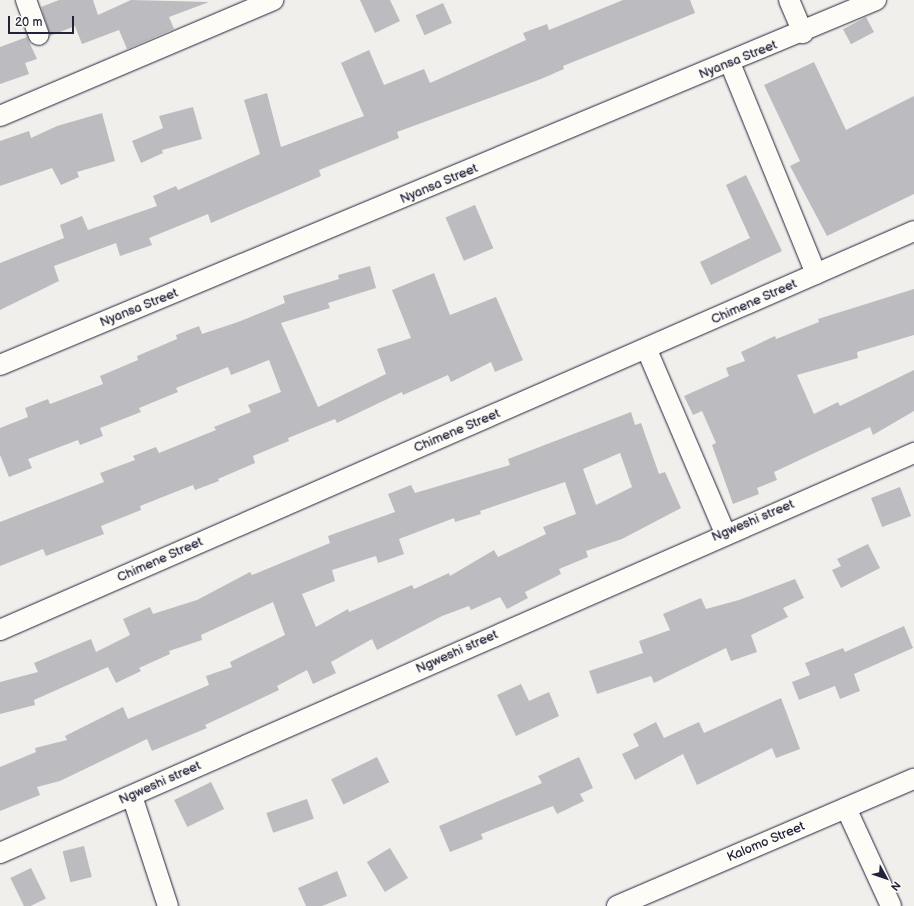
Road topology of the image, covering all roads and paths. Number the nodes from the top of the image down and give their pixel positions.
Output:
1 (26, 0) edge
2 (274, 0) edge
3 (789, 0) edge
4 (876, 0) edge
5 (802, 33) junction
6 (39, 35) dead end
7 (730, 63) junction
8 (0, 116) edge
9 (914, 231) edge
10 (816, 274) junction
11 (647, 350) junction
12 (0, 364) edge
13 (914, 453) edge
14 (725, 533) junction
15 (0, 630) edge
16 (914, 779) edge
17 (132, 796) junction
18 (846, 808) junction
19 (0, 853) edge
20 (168, 906) edge
21 (617, 906) edge
22 (891, 906) edge

1 - 6 street
2 - 8 street
3 - 5 street
4 - 5 street, Nyansa Street
5 - 7 street, Nyansa Street
7 - 10 street
7 - 12 street, Nyansa Street
9 - 10 street, Chimene Street
10 - 11 street, Chimene Street
11 - 14 street
11 - 15 street, Chimene Street
13 - 14 street, Ngweshi street
14 - 17 street, Ngweshi street
16 - 18 street, Kalomo Street
17 - 19 street, Ngweshi street
17 - 20 street
18 - 21 street, Kalomo Street
18 - 22 street

